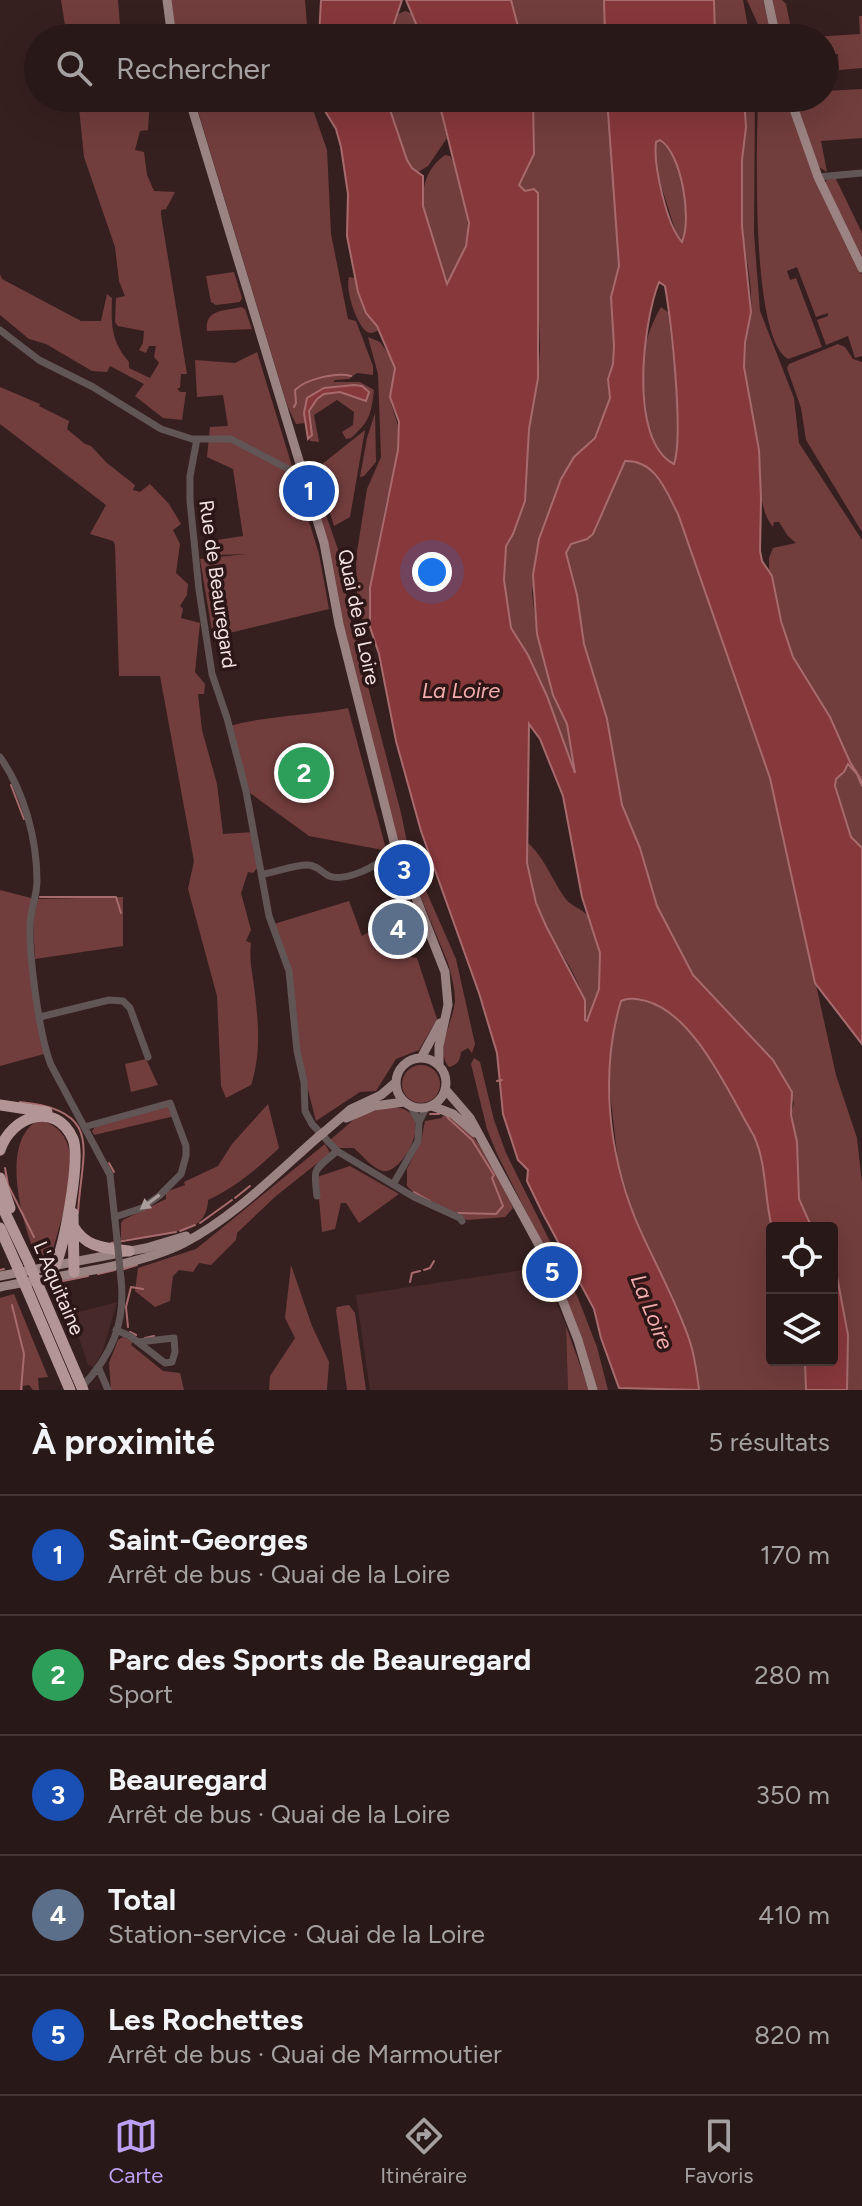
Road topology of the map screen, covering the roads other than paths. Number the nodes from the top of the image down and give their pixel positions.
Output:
1 (167, 0) edge
2 (768, 1) edge
3 (170, 24) edge
4 (773, 24) edge
5 (193, 112) edge
6 (795, 112) edge
7 (862, 173) edge
8 (818, 177) junction
9 (862, 268) edge
10 (2, 336) edge
11 (197, 439) junction
12 (303, 469) junction
13 (0, 757) edge
14 (397, 852) junction
15 (262, 872) junction
16 (448, 1005) junction
17 (40, 1017) junction
18 (148, 1057) dead end
19 (421, 1058) junction
20 (439, 1065) junction
21 (395, 1083) junction
22 (445, 1089) junction
23 (407, 1104) junction
24 (0, 1105) edge
25 (429, 1107) junction
26 (419, 1122) junction
27 (332, 1125) junction
28 (84, 1127) junction
29 (482, 1141) junction
30 (0, 1150) edge
31 (337, 1151) junction
32 (0, 1178) edge
33 (394, 1183) junction
34 (317, 1196) dead end
35 (0, 1202) edge
36 (115, 1217) junction
37 (462, 1221) dead end
38 (0, 1228) edge
39 (68, 1228) junction
40 (205, 1230) junction
41 (20, 1243) junction
42 (129, 1251) junction
43 (23, 1265) junction
44 (55, 1266) junction
45 (73, 1266) junction
46 (0, 1276) edge
47 (0, 1287) edge
48 (116, 1330) junction
49 (138, 1342) junction
50 (99, 1369) junction
51 (78, 1385) edge
52 (108, 1390) edge
53 (593, 1390) edge

1 - 3 main road
2 - 4 main road
5 - 12 main road, Quai de la Loire
6 - 8 main road
7 - 8 street
8 - 9 main road
10 - 11 street
11 - 12 street
11 - 15 street, Rue de Beauregard
12 - 14 main road, Quai de la Loire
13 - 17 street
14 - 15 street
14 - 16 main road, Quai de la Loire
15 - 31 street, Rue de Beauregard
16 - 19 main road
16 - 20 main road
17 - 18 street
17 - 28 street
19 - 20 main road
19 - 21 main road
20 - 22 main road
21 - 23 main road
21 - 27 main road
22 - 25 main road
22 - 29 main road
23 - 25 main road
23 - 26 street
23 - 27 main road
24 - 39 highway
25 - 26 street
25 - 29 main road
26 - 33 street
27 - 40 main road
28 - 36 street
28 -> 36 street
29 - 53 main road
30 - 39 highway
31 - 33 street, Rue de Beauregard
31 - 34 street
32 - 41 highway
33 - 37 street, Rue de Beauregard
35 - 41 highway, L'Aquitaine
36 - 48 street, bridge
38 - 43 highway, L'Aquitaine
39 - 42 highway
39 - 44 highway
39 - 45 highway
40 - 42 main road
40 - 45 main road
41 - 43 highway, L'Aquitaine
42 - 45 main road
43 - 51 highway, L'Aquitaine, bridge
44 - 45 main road
44 - 46 main road
45 - 47 main road
48 - 49 street
48 - 50 street
49 - 49 street
50 - 51 street
50 - 52 street

